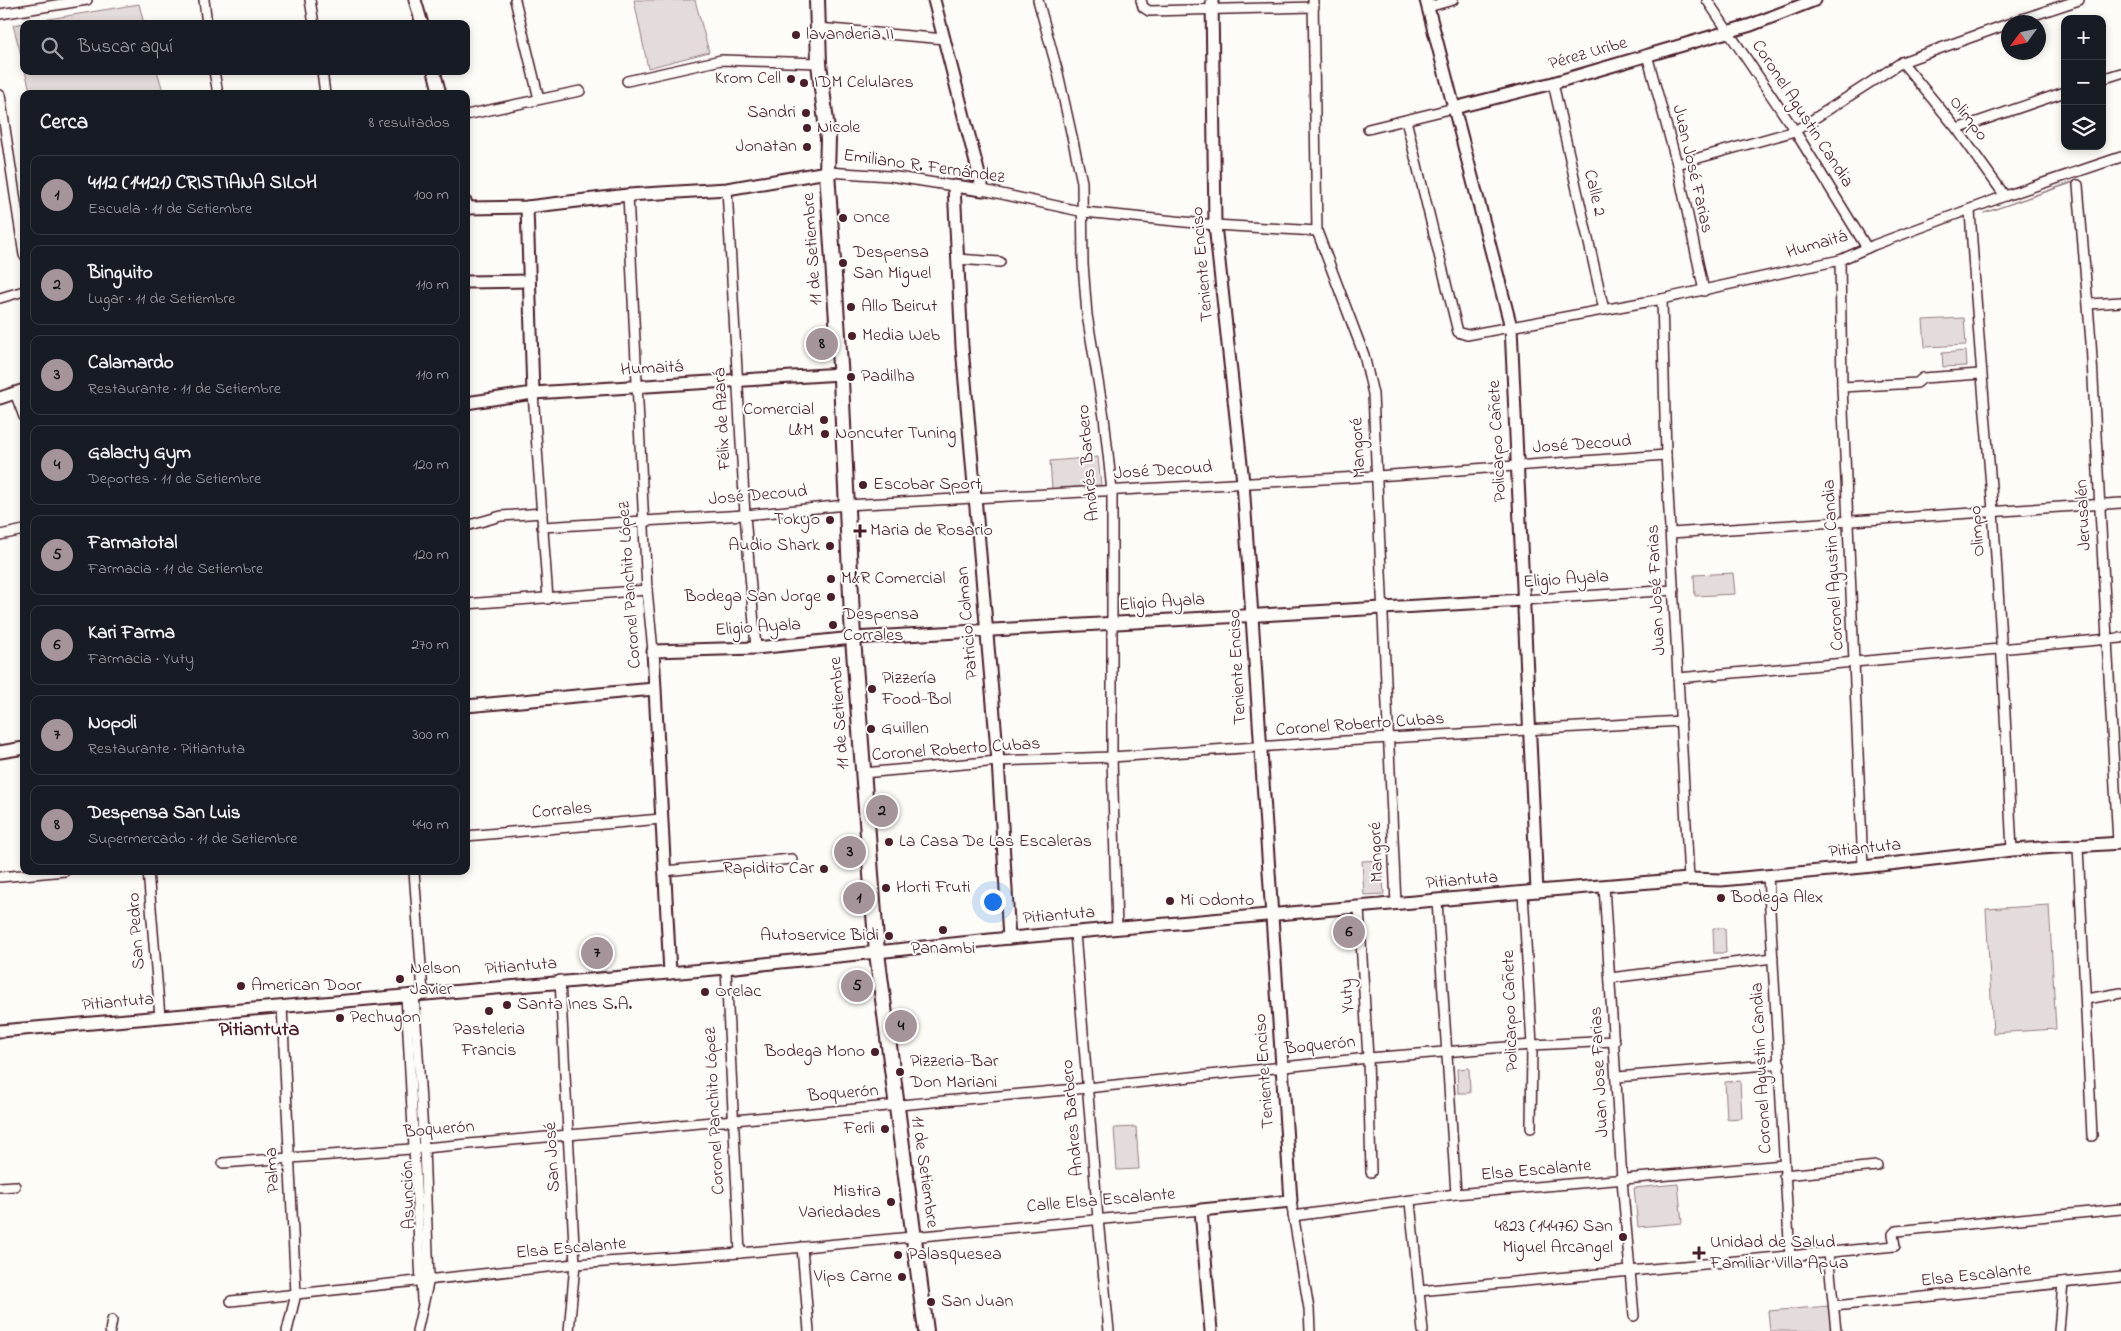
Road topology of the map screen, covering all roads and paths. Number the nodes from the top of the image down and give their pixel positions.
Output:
1 (87, 0) edge
2 (204, 0) edge
3 (310, 0) edge
4 (416, 0) edge
5 (515, 0) edge
6 (817, 0) edge
7 (934, 0) edge
8 (1038, 0) edge
9 (1141, 0) edge
10 (1453, 0) edge
11 (1707, 0) edge
12 (1815, 0) edge
13 (2079, 0) edge
14 (1427, 3) edge
15 (1314, 4) edge
16 (1213, 5) edge
17 (0, 14) edge
18 (2034, 15) edge
19 (206, 20) edge
20 (313, 20) edge
21 (421, 20) edge
22 (2001, 27) edge
23 (818, 28) junction
24 (1729, 32) junction
25 (944, 38) junction
26 (1647, 55) junction
27 (1902, 62) junction
28 (819, 64) junction
29 (2121, 73) edge
30 (215, 75) edge
31 (323, 75) edge
32 (435, 75) edge
33 (2106, 78) edge
34 (627, 81) dead end
35 (1553, 83) junction
36 (217, 90) edge
37 (324, 90) edge
38 (439, 90) edge
39 (580, 91) dead end
40 (2061, 93) edge
41 (0, 95) edge
42 (539, 99) junction
43 (1454, 108) junction
44 (470, 114) edge
45 (1406, 120) junction
46 (1956, 128) junction
47 (1368, 129) dead end
48 (1795, 131) junction
49 (2121, 157) edge
50 (1677, 164) junction
51 (827, 172) junction
52 (2078, 185) dead end
53 (954, 186) junction
54 (727, 189) junction
55 (983, 190) junction
56 (628, 195) junction
57 (2005, 196) junction
58 (470, 206) edge
59 (527, 207) junction
60 (1970, 210) junction
61 (1084, 212) junction
62 (1215, 225) junction
63 (20, 228) edge
64 (1316, 231) junction
65 (1867, 248) junction
66 (957, 259) junction
67 (1840, 260) junction
68 (1000, 262) dead end
69 (529, 281) junction
70 (470, 282) edge
71 (1704, 290) junction
72 (20, 292) edge
73 (0, 298) edge
74 (1662, 299) junction
75 (2121, 302) edge
76 (2089, 304) junction
77 (1604, 310) junction
78 (1511, 327) junction
79 (840, 374) junction
80 (1980, 374) junction
81 (737, 382) junction
82 (636, 387) junction
83 (1842, 387) junction
84 (19, 391) edge
85 (532, 393) junction
86 (0, 398) edge
87 (470, 402) edge
88 (1666, 456) junction
89 (1517, 467) junction
90 (1377, 476) junction
91 (1243, 482) junction
92 (1112, 491) junction
93 (977, 499) junction
94 (2121, 504) edge
95 (846, 505) junction
96 (2100, 505) junction
97 (1993, 510) junction
98 (542, 513) junction
99 (745, 515) junction
100 (643, 521) junction
101 (1848, 521) junction
102 (470, 525) edge
103 (542, 527) junction
104 (20, 531) edge
105 (1671, 533) junction
106 (0, 536) edge
107 (647, 590) junction
108 (1674, 590) junction
109 (548, 598) junction
110 (1523, 600) junction
111 (470, 604) edge
112 (1382, 608) junction
113 (1253, 615) junction
114 (1113, 623) junction
115 (986, 632) junction
116 (853, 638) junction
117 (2121, 638) edge
118 (2107, 640) junction
119 (756, 648) junction
120 (2002, 650) junction
121 (653, 651) junction
122 (1855, 663) junction
123 (1678, 678) junction
124 (654, 689) junction
125 (470, 706) edge
126 (1680, 722) junction
127 (1528, 731) junction
128 (1389, 738) junction
129 (1260, 748) junction
130 (20, 749) edge
131 (0, 752) edge
132 (1112, 758) junction
133 (998, 761) junction
134 (863, 773) junction
135 (661, 819) junction
136 (470, 836) edge
137 (2120, 843) edge
138 (2078, 847) junction
139 (2012, 850) junction
140 (792, 859) dead end
141 (1863, 867) junction
142 (664, 871) junction
143 (22, 875) edge
144 (148, 875) edge
145 (414, 875) edge
146 (1768, 876) junction
147 (0, 877) edge
148 (1688, 879) junction
149 (1604, 886) junction
150 (1537, 891) junction
151 (1523, 893) junction
152 (1437, 901) junction
153 (1396, 904) junction
154 (1359, 908) junction
155 (1273, 916) junction
156 (1117, 929) junction
157 (1075, 932) junction
158 (1008, 938) junction
159 (876, 953) junction
160 (1773, 958) junction
161 (726, 968) junction
162 (670, 973) junction
163 (1610, 978) junction
164 (560, 980) junction
165 (2121, 993) edge
166 (414, 994) junction
167 (2086, 998) junction
168 (282, 1006) junction
169 (160, 1017) junction
170 (0, 1031) edge
171 (1615, 1041) junction
172 (1532, 1045) junction
173 (1447, 1052) junction
174 (1368, 1058) junction
175 (1780, 1064) junction
176 (1282, 1066) junction
177 (1617, 1077) junction
178 (1087, 1088) junction
179 (896, 1105) junction
180 (733, 1120) junction
181 (1531, 1128) dead end
182 (568, 1135) junction
183 (2092, 1136) dead end
184 (412, 1148) junction
185 (424, 1148) junction
186 (289, 1160) junction
187 (223, 1163) dead end
188 (1877, 1166) dead end
189 (1784, 1170) junction
190 (1371, 1172) dead end
191 (1622, 1180) junction
192 (15, 1186) dead end
193 (0, 1187) edge
194 (1456, 1194) junction
195 (1290, 1201) junction
196 (1410, 1202) junction
197 (2121, 1209) edge
198 (1201, 1210) junction
199 (1293, 1216) junction
200 (1098, 1219) junction
201 (914, 1237) junction
202 (802, 1247) junction
203 (740, 1253) junction
204 (1828, 1253) junction
205 (1790, 1258) junction
206 (575, 1264) junction
207 (1630, 1271) junction
208 (2121, 1277) edge
209 (425, 1279) junction
210 (2063, 1283) junction
211 (1419, 1291) junction
212 (296, 1294) junction
213 (231, 1301) dead end
214 (1834, 1306) junction
215 (1634, 1316) dead end
216 (112, 1320) dead end
217 (110, 1331) edge
218 (288, 1331) edge
219 (417, 1331) edge
220 (569, 1331) edge
221 (809, 1331) edge
222 (926, 1331) edge
223 (1109, 1331) edge
224 (1211, 1331) edge
225 (1310, 1331) edge
226 (1423, 1331) edge
227 (1836, 1331) edge
228 (2058, 1331) edge

1 - 17 street
2 - 19 street
3 - 20 street
4 - 21 street
5 - 42 street
6 - 23 main road, 11 de Setiembre
7 - 25 street
8 - 61 street, Andrés Barbero
9 - 16 street
10 - 14 street
11 - 24 street, Coronel Agustin Candia
12 - 24 street, Pérez Uribe
13 - 18 street
14 - 43 street, Policarpo Cañete
15 - 16 street
15 - 64 street, Mangoré
16 - 62 street, Teniente Enciso
22 - 27 street
23 - 25 street
23 - 28 main road, 11 de Setiembre
24 - 26 street, Pérez Uribe
24 - 48 street, Coronel Agustin Candia
25 - 55 street
26 - 35 street, Pérez Uribe
26 - 50 street, Juan José Farias
27 - 46 street, Olimpo
27 - 48 street
28 - 34 street
28 - 51 main road, 11 de Setiembre
29 - 33 street
30 - 36 street
31 - 37 street
32 - 38 street
35 - 43 street, Pérez Uribe
35 - 77 street, Calle 2
39 - 42 street
40 - 46 street
41 - 63 street
42 - 44 street
43 - 45 street, Pérez Uribe
43 - 78 street, Policarpo Cañete
45 - 47 street, Pérez Uribe
45 - 78 street, Humaitá
46 - 57 street, Olimpo
48 - 50 street
48 - 65 street, Coronel Agustin Candia
49 - 57 street, Humaitá
50 - 71 street, Juan José Farias
51 - 53 street, Emiliano R. Fernández
51 - 54 street, Emiliano R. Fernández
51 - 79 main road, 11 de Setiembre
52 - 76 street, Jerusalén
53 - 55 street, Emiliano R. Fernández
53 - 66 street, Patricio Colman
54 - 56 street, Emiliano R. Fernández
54 - 81 street, Félix de Azará
55 - 61 street, Emiliano R. Fernández
56 - 59 street, Emiliano R. Fernández
56 - 82 street, Coronel Panchito López
57 - 60 street, Humaitá
58 - 59 street, Emiliano R. Fernández
59 - 69 street
60 - 65 street, Humaitá
60 - 80 street, Olimpo
61 - 62 street, Emiliano R. Fernández
61 - 92 street, Andrés Barbero
62 - 64 street, Emiliano R. Fernández
62 - 91 street, Teniente Enciso
64 - 90 street, Mangoré
65 - 67 street, Humaitá
66 - 68 street
66 - 93 street, Patricio Colman
67 - 71 street, Humaitá
67 - 83 street, Coronel Agustin Candia
69 - 70 street
69 - 85 street
71 - 74 street, Humaitá
72 - 73 street
74 - 77 street, Humaitá
74 - 88 street, Juan José Farias
75 - 76 street
76 - 96 street, Jerusalén
77 - 78 street, Humaitá
78 - 89 street, Policarpo Cañete
79 - 81 street, Humaitá
79 - 95 main road, 11 de Setiembre
80 - 83 street
80 - 97 street, Olimpo
81 - 82 street, Humaitá
81 - 99 street, Félix de Azará
82 - 85 street, Humaitá
82 - 100 street, Coronel Panchito López
83 - 101 street, Coronel Agustin Candia
84 - 86 street
85 - 87 street, Humaitá
85 - 98 street
88 - 89 street, José Decoud
88 - 105 street, Juan José Farias
89 - 90 street, José Decoud
89 - 110 street, Policarpo Cañete
90 - 91 street, José Decoud
90 - 112 street, Mangoré
91 - 92 street, José Decoud
91 - 113 street, Teniente Enciso
92 - 93 street, José Decoud
92 - 114 street, Andrés Barbero
93 - 95 street, José Decoud
93 - 115 street, Patricio Colman
94 - 96 street
95 - 99 street, José Decoud
95 - 116 main road, 11 de Setiembre
96 - 97 street
96 - 118 street, Jerusalén
97 - 101 street
97 - 120 street, Olimpo
98 - 102 street
98 - 103 street
99 - 100 street, José Decoud
99 - 119 street, Félix de Azará
100 - 103 street, José Decoud
100 - 107 street, Coronel Panchito López
101 - 105 street
101 - 122 street, Coronel Agustin Candia
103 - 109 street
104 - 106 street
105 - 108 street, Juan José Farias
107 - 109 street
107 - 121 street, Coronel Panchito López
108 - 110 street, Eligio Ayala
108 - 123 street, Juan José Farias
109 - 111 street
110 - 112 street, Eligio Ayala
110 - 127 street, Policarpo Cañete
112 - 113 street, Eligio Ayala
112 - 128 street, Mangoré
113 - 114 street, Eligio Ayala
113 - 129 street, Teniente Enciso
114 - 115 street, Eligio Ayala
114 - 132 street, Andrés Barbero
115 - 116 street, Eligio Ayala
115 - 133 street, Patricio Colman
116 - 119 street, Eligio Ayala
116 - 134 main road, 11 de Setiembre
117 - 118 street
118 - 120 street
118 - 137 street, Jerusalén
119 - 121 street, Eligio Ayala
120 - 122 street
120 - 139 street, Olimpo
121 - 124 street, Coronel Panchito López
122 - 123 street
122 - 141 street, Coronel Agustin Candia
123 - 126 street, Juan José Farias
124 - 125 street
124 - 135 street, Coronel Panchito López
126 - 127 street, Coronel Roberto Cubas
126 - 148 street, Juan José Farias
127 - 128 street, Coronel Roberto Cubas
127 - 150 street, Policarpo Cañete
128 - 129 street, Coronel Roberto Cubas
128 - 153 street, Mangoré
129 - 132 street, Coronel Roberto Cubas
129 - 155 street, Teniente Enciso
130 - 131 street
132 - 133 street, Coronel Roberto Cubas
132 - 156 street, Andrés Barbero
133 - 134 street, Coronel Roberto Cubas
133 - 158 street, Patricio Colman
134 - 159 main road, 11 de Setiembre
135 - 136 street, Corrales
135 - 142 street, Coronel Panchito López
137 - 138 street, Pitiantuta
138 - 139 street, Pitiantuta
138 - 167 street
139 - 141 street, Pitiantuta
140 - 142 street
141 - 146 street, Pitiantuta
142 - 162 street, Coronel Panchito López
143 - 147 street
144 - 169 street, San Pedro
145 - 166 street, Asunción
146 - 148 street, Pitiantuta
146 - 160 street, Coronel Agustin Candia
148 - 149 street, Pitiantuta
149 - 150 street, Pitiantuta
149 - 163 street, Juan Jose Farias
150 - 151 street, Pitiantuta
151 - 152 street, Pitiantuta
151 - 172 street, Policarpo Cañete
152 - 153 street, Pitiantuta
152 - 173 street
153 - 154 street, Pitiantuta
154 - 155 street, Pitiantuta
154 - 174 street, Yuty
155 - 156 street, Pitiantuta
155 - 176 street, Teniente Enciso
156 - 157 street, Pitiantuta
157 - 158 street, Pitiantuta
157 - 178 street, Andres Barbero
158 - 159 street, Pitiantuta
159 - 161 street, Pitiantuta
159 - 179 main road, 11 de Setiembre
160 - 163 street
160 - 175 street, Coronel Agustin Candia
161 - 162 street, Pitiantuta
161 - 180 street, Coronel Panchito López
162 - 164 street, Pitiantuta
163 - 171 street, Juan Jose Farias
164 - 166 street, Pitiantuta
164 - 182 street, San José
165 - 167 street
166 - 168 street, Pitiantuta
166 - 184 street, Asunción
166 - 185 street, Asunción
167 - 183 street
168 - 169 street, Pitiantuta
168 - 186 street, Palma
169 - 170 street, Pitiantuta
171 - 172 street, Boquerón
171 - 177 street, Juan Jose Farias
172 - 173 street, Boquerón
172 - 181 street, Policarpo Cañete
173 - 174 street, Boquerón
173 - 194 street
174 - 176 street, Boquerón
174 - 190 street, Yuty
175 - 177 street
175 - 189 street, Coronel Agustin Candia
176 - 178 street, Boquerón
176 - 195 street, Teniente Enciso
177 - 191 street, Juan Jose Farias
178 - 179 street, Boquerón
178 - 200 street, Andres Barbero
179 - 180 street, Boquerón
179 - 201 main road, 11 de Setiembre
180 - 182 street, Boquerón
180 - 203 street, Coronel Panchito López
182 - 185 street, Boquerón
182 - 206 street, San José
184 - 185 street, Boquerón
184 - 186 street, Boquerón
184 - 209 street, Asunción
185 - 209 street, Asunción
186 - 187 street, Boquerón
186 - 212 street, Palma
188 - 189 street
189 - 191 street, Elsa Escalante
189 - 205 street, Coronel Agustin Candia
191 - 194 street, Elsa Escalante
191 - 207 street, Juan Jose Farias
192 - 193 street
194 - 196 street, Elsa Escalante
195 - 198 street, Calle Elsa Escalante
195 - 199 street, Teniente Enciso
196 - 199 street, Elsa Escalante
196 - 211 street
197 - 204 street
198 - 200 street, Calle Elsa Escalante
198 - 224 street
199 - 225 street, Teniente Enciso
200 - 201 street, Calle Elsa Escalante
200 - 223 street, Andres Barbero
201 - 202 street, Elsa Escalante
201 - 222 main road, 11 de Setiembre
202 - 203 street, Elsa Escalante
202 - 221 street
203 - 206 street, Elsa Escalante
204 - 205 street
204 - 214 street
205 - 207 street
206 - 209 street, Elsa Escalante
206 - 220 street, San José
207 - 211 street
207 - 215 street, Juan Jose Farias
208 - 210 street, Elsa Escalante
209 - 212 street, Elsa Escalante
209 - 219 street, Asunción
210 - 214 street, Elsa Escalante
210 - 228 street
211 - 226 street
212 - 213 street, Elsa Escalante
212 - 218 street, Palma
214 - 227 street
216 - 217 street

